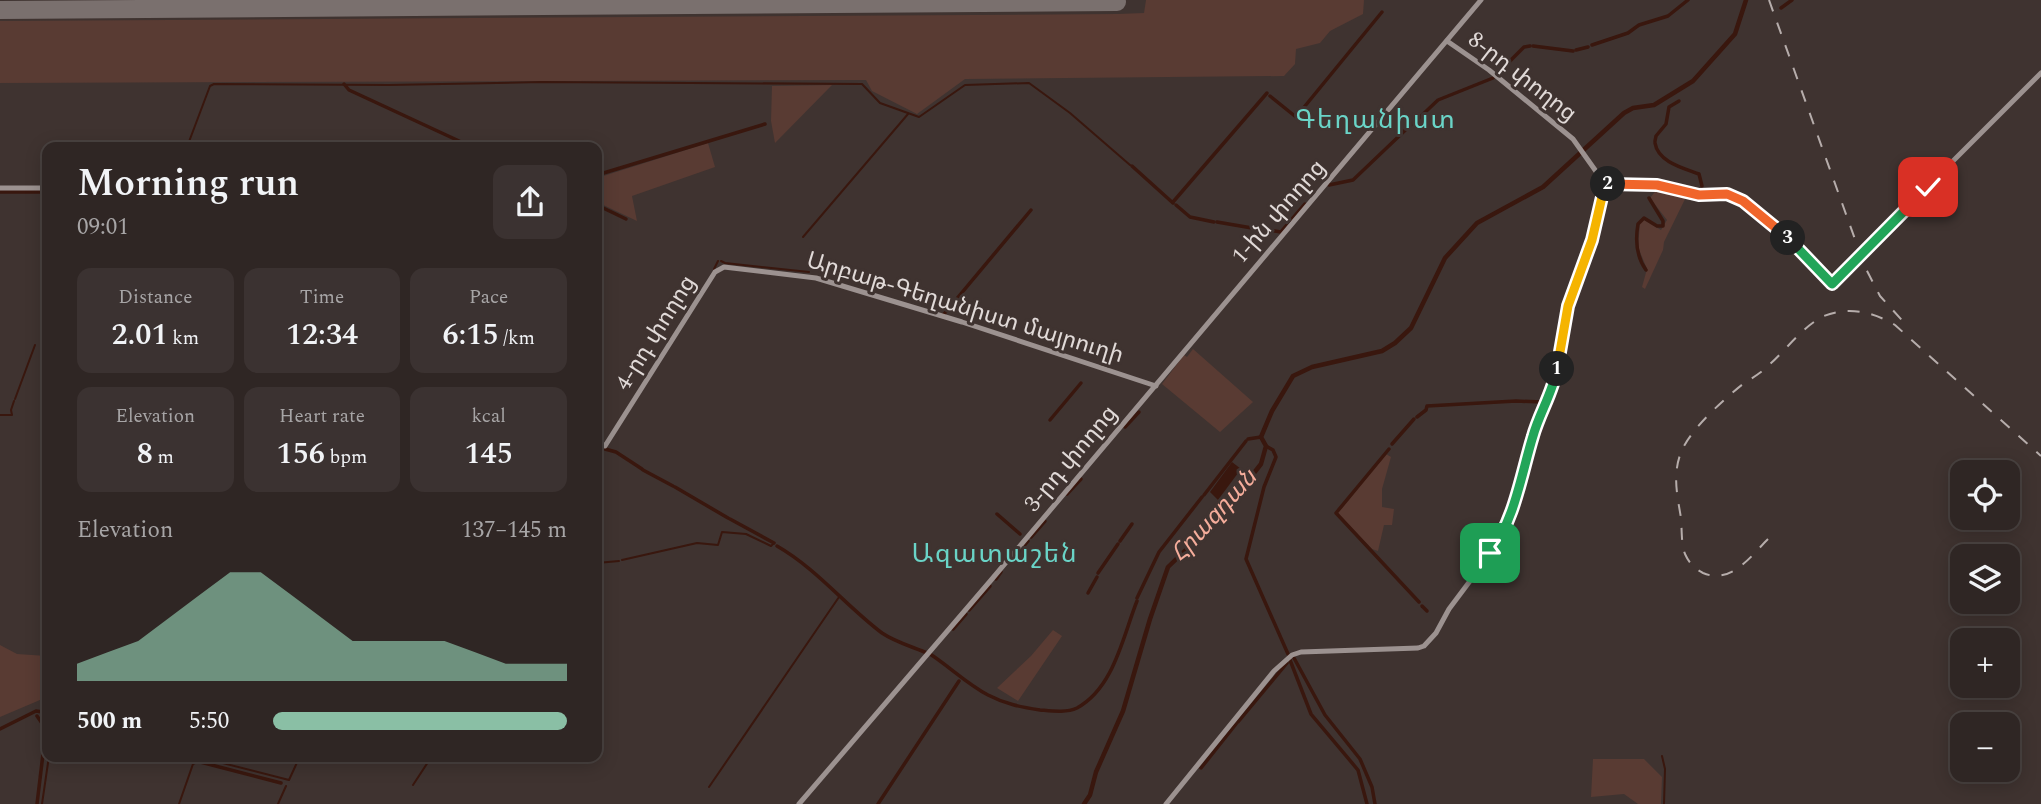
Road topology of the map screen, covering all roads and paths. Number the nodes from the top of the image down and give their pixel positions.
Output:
1 (1481, 0) edge
2 (1447, 41) junction
3 (2041, 74) edge
4 (1605, 184) junction
5 (0, 188) edge
6 (42, 188) edge
7 (720, 268) joint
8 (1157, 384) junction
9 (602, 444) edge
10 (799, 804) edge
11 (1166, 804) edge

1 - 2 main road, 1-ին փողոց
2 - 4 main road, 8-րդ փողոց
2 - 8 main road, 1-ին փողոց
3 - 4 main road, bridge
4 - 11 main road
5 - 6 main road
7 - 8 main road, Արբաթ-Գեղանիստ մայրուղի
7 - 9 main road, 4-րդ փողոց
8 - 10 main road, 3-րդ փողոց

